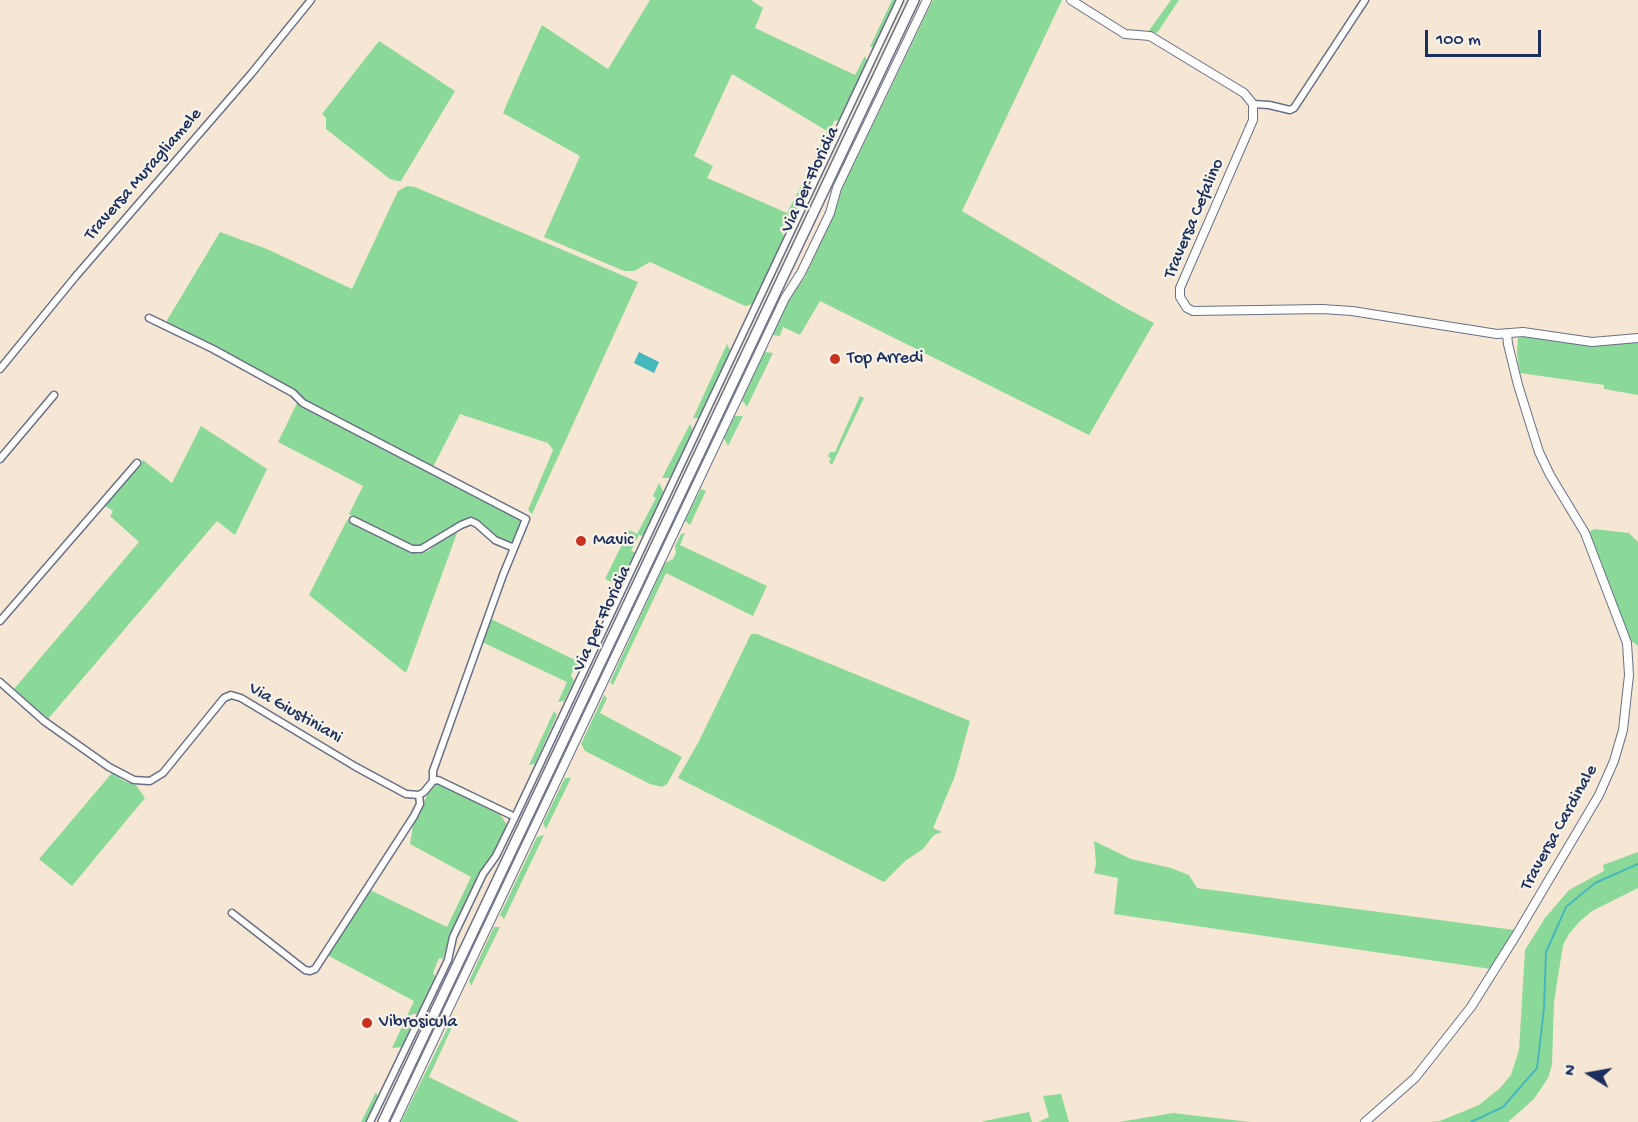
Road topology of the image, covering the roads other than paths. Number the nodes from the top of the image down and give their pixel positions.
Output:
1 (311, 0) edge
2 (900, 0) edge
3 (914, 0) edge
4 (927, 0) edge
5 (1071, 0) edge
6 (1365, 0) edge
7 (1253, 104) junction
8 (149, 318) dead end
9 (1508, 334) junction
10 (1638, 338) edge
11 (0, 369) edge
12 (54, 395) dead end
13 (0, 459) edge
14 (137, 463) dead end
15 (352, 520) dead end
16 (514, 548) junction
17 (0, 621) edge
18 (0, 682) edge
19 (433, 781) junction
20 (419, 795) junction
21 (515, 817) junction
22 (232, 913) dead end
23 (370, 1122) edge
24 (383, 1122) edge
25 (395, 1122) edge
26 (1365, 1122) edge

1 - 11 street, Traversa Muragliamele
2 - 21 street
3 - 24 main road, Via per Floridia
4 - 25 street
5 - 7 street
6 - 7 street
7 - 9 street, Traversa Cefalino
8 - 16 street
9 - 10 street
9 - 26 street, Traversa Cardinale
12 - 13 street
14 - 17 street
15 - 16 street
16 - 19 street
18 - 20 street, Via Giustiniani
19 - 20 street
19 - 21 street
20 - 22 street
21 - 23 street

